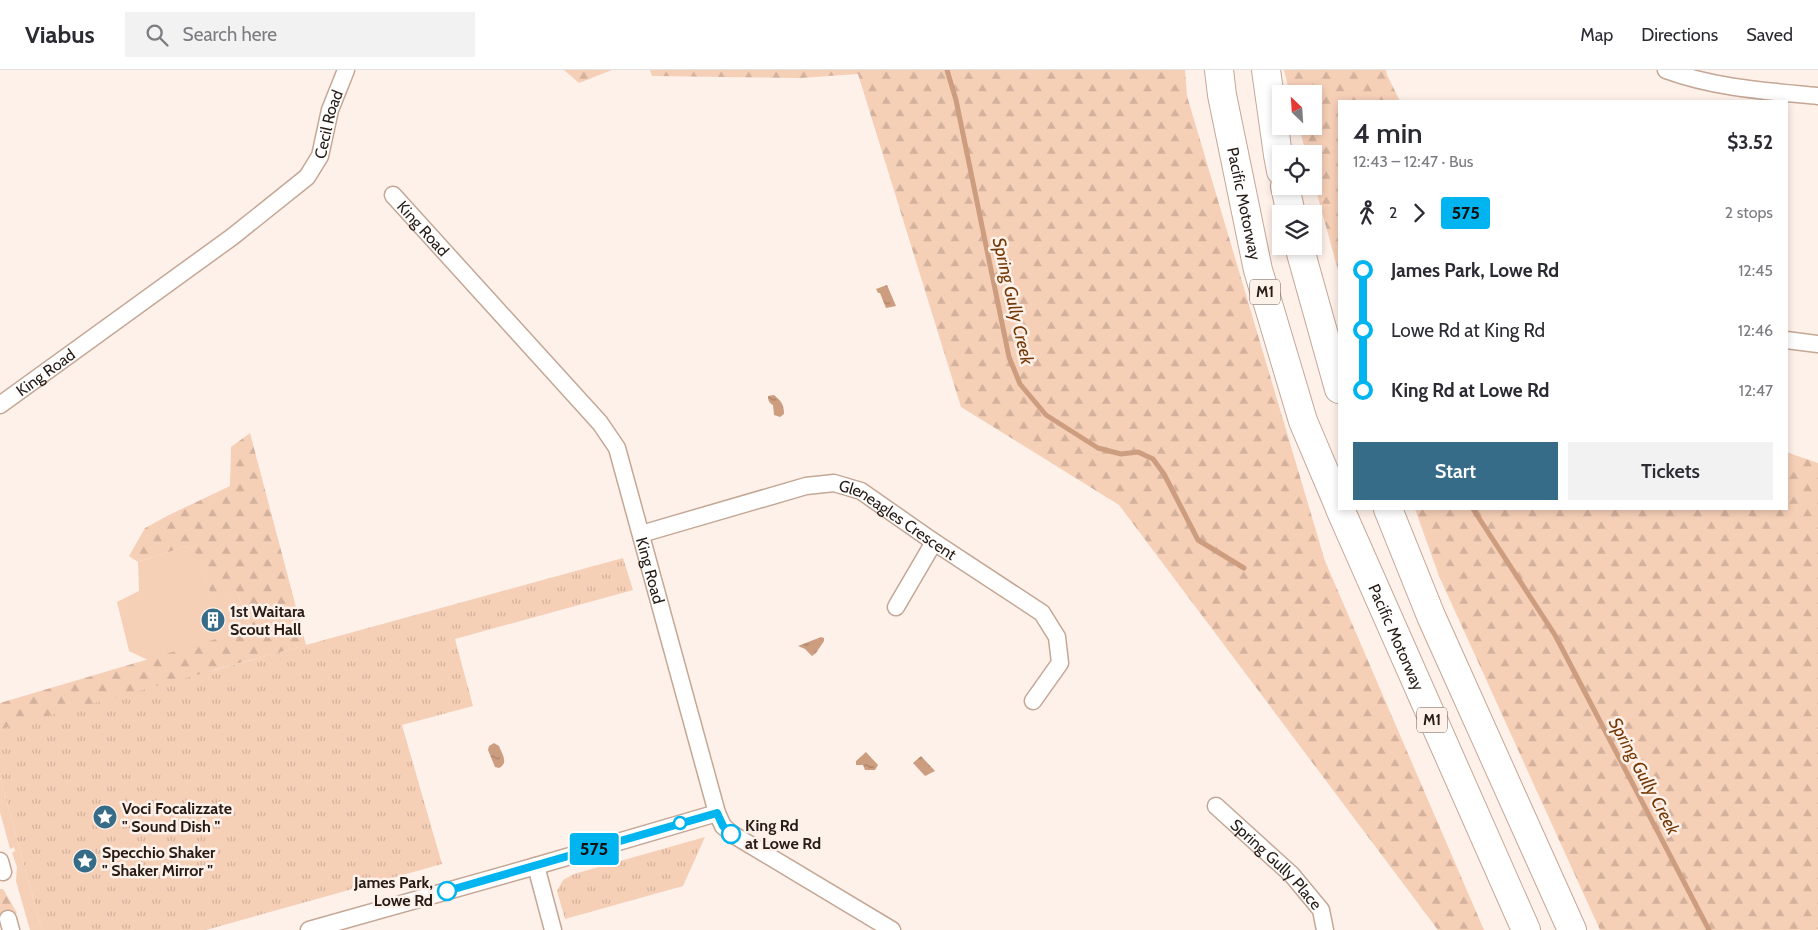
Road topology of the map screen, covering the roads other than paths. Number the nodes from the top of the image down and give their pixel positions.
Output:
1 (346, 70) edge
2 (1219, 70) edge
3 (1266, 70) edge
4 (1666, 70) edge
5 (1764, 96) edge
6 (1818, 96) edge
7 (1277, 145) edge
8 (307, 177) joint
9 (393, 194) dead end
10 (1302, 255) edge
11 (1788, 340) edge
12 (1818, 344) edge
13 (1338, 385) edge
14 (0, 406) edge
15 (1338, 505) edge
16 (1340, 510) edge
17 (1388, 510) edge
18 (641, 534) junction
19 (934, 542) junction
20 (896, 607) dead end
21 (1033, 701) dead end
22 (1216, 806) dead end
23 (717, 813) junction
24 (536, 866) junction
25 (309, 930) edge
26 (553, 930) edge
27 (892, 930) edge
28 (1326, 930) edge
29 (1526, 930) edge
30 (1572, 930) edge

1 - 8 street, Cecil Road
2 - 15 highway, Pacific Motorway / M1
3 - 7 highway
4 - 5 street
5 - 6 street
8 - 14 street, King Road
9 - 18 street, King Road
10 - 13 highway
11 - 12 street
16 - 29 highway, Pacific Motorway / M1
17 - 30 highway, M1
18 - 19 street, Gleneagles Crescent
18 - 23 street, King Road
19 - 20 street
19 - 21 street, Gleneagles Crescent
22 - 28 street, Spring Gully Place
23 - 24 street
23 - 27 street, King Road
24 - 25 street
24 - 26 street

